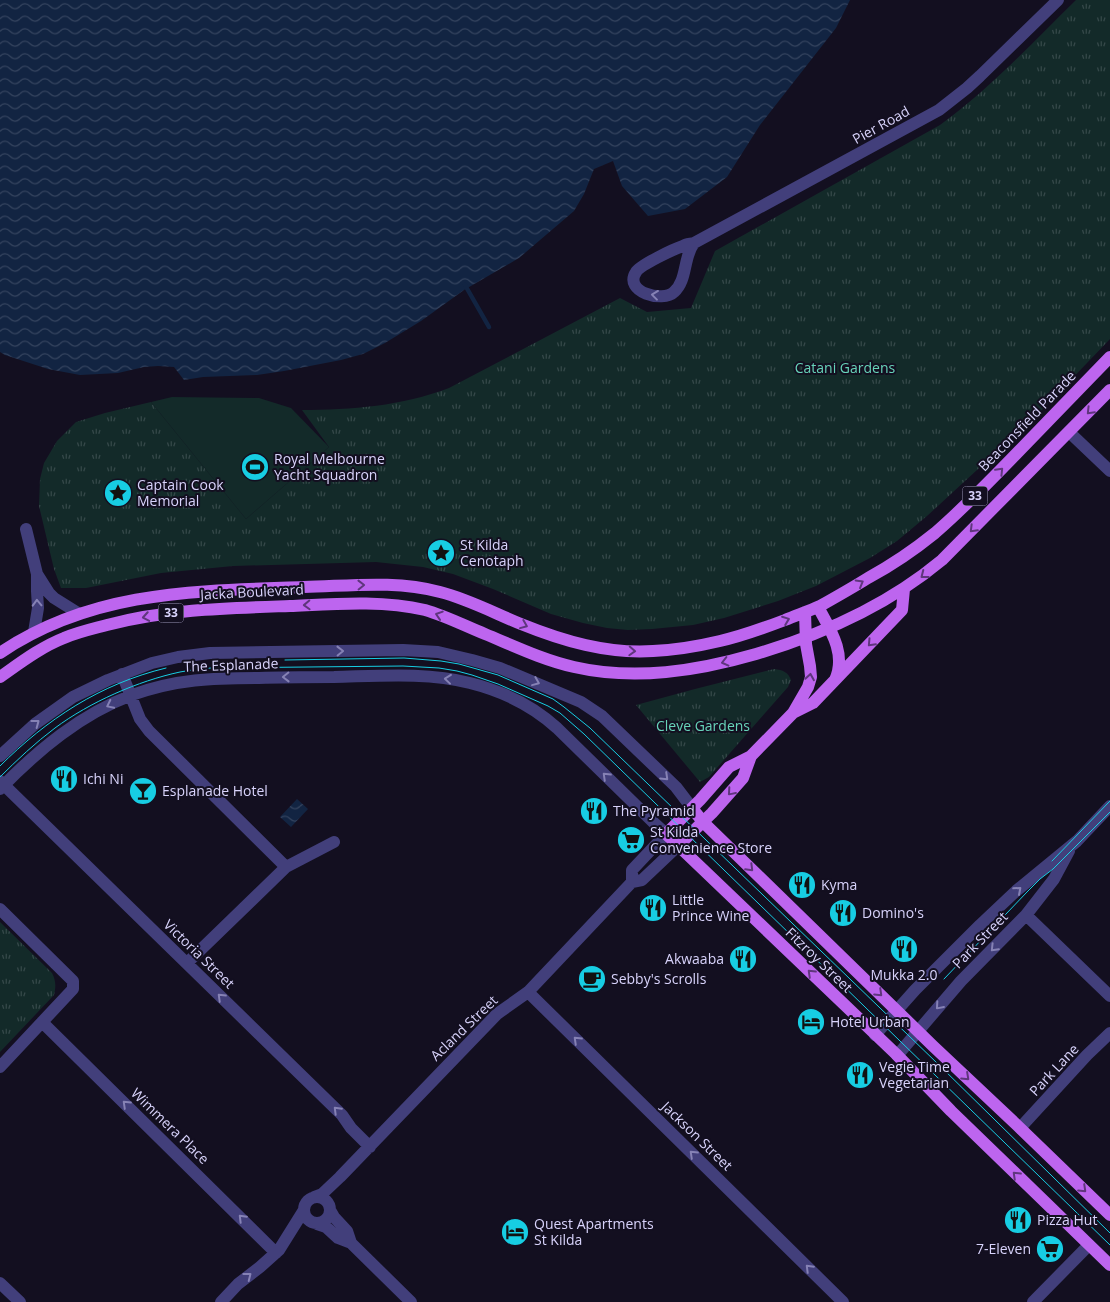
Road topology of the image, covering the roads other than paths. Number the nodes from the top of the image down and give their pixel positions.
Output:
1 (1058, 0) edge
2 (694, 243) junction
3 (1110, 357) edge
4 (1110, 390) edge
5 (1069, 432) junction
6 (1110, 472) edge
7 (26, 529) dead end
8 (37, 574) junction
9 (904, 589) junction
10 (479, 606) joint
11 (818, 607) junction
12 (805, 612) junction
13 (78, 614) junction
14 (829, 628) junction
15 (34, 632) junction
16 (806, 638) junction
17 (0, 653) edge
18 (490, 665) joint
19 (122, 674) junction
20 (0, 677) edge
21 (834, 682) junction
22 (495, 691) joint
23 (131, 696) junction
24 (793, 713) junction
25 (0, 756) edge
26 (751, 756) junction
27 (1, 785) edge
28 (1110, 806) edge
29 (692, 808) junction
30 (703, 822) junction
31 (666, 834) junction
32 (1076, 841) junction
33 (334, 842) dead end
34 (679, 845) junction
35 (286, 867) junction
36 (632, 882) junction
37 (0, 909) edge
38 (1026, 915) junction
39 (187, 963) junction
40 (528, 992) junction
41 (1110, 996) edge
42 (897, 1010) junction
43 (42, 1022) junction
44 (918, 1031) junction
45 (1110, 1033) edge
46 (875, 1034) junction
47 (896, 1054) junction
48 (0, 1067) edge
49 (1020, 1128) junction
50 (370, 1147) junction
51 (340, 1177) junction
52 (314, 1197) junction
53 (330, 1208) junction
54 (304, 1210) junction
55 (1110, 1215) edge
56 (317, 1224) junction
57 (351, 1243) junction
58 (1089, 1245) junction
59 (276, 1253) junction
60 (1110, 1265) edge
61 (0, 1283) edge
62 (20, 1302) edge
63 (221, 1302) edge
64 (411, 1302) edge
65 (843, 1302) edge
66 (1033, 1302) edge

1 - 2 street, Pier Road
2 -> 2 street, Pier Road
11 -> 3 main road, Beaconsfield Parade / 33
4 -> 5 main road, 33
5 - 6 street
5 -> 9 main road, 33
7 - 8 street
8 - 13 street
15 -> 8 street
9 - 14 main road, 33
9 -> 21 main road
10 -> 12 main road, Beaconsfield Parade / 33
13 -> 10 main road, Jacka Boulevard / 33
11 - 12 main road, Beaconsfield Parade / 33
11 - 14 main road
12 - 16 main road
13 - 15 main road, Jacka Boulevard / 33
14 - 16 main road, 33
14 - 21 main road
15 - 17 main road, Jacka Boulevard / 33
16 -> 20 main road, Jacka Boulevard / 33
24 -> 16 main road
19 -> 18 street, The Esplanade
18 -> 29 street, Fitzroy Street
19 - 23 street
25 -> 19 street, The Esplanade
21 - 24 main road
22 -> 23 street, The Esplanade
31 -> 22 street, Fitzroy Street
23 -> 27 street, The Esplanade
23 - 35 street
24 - 26 main road
26 - 29 main road
26 -> 30 main road
27 - 39 street, Victoria Street
28 - 32 street, Park Street
29 - 30 main road, Fitzroy Street
29 - 31 main road
30 - 34 main road
30 -> 42 main road, Fitzroy Street
31 - 34 main road, Fitzroy Street
31 - 36 street, Acland Street
32 - 38 street, Park Street
42 -> 32 street, Park Street
33 - 35 street
34 - 36 street, Acland Street
46 -> 34 main road, Fitzroy Street
35 - 39 street
36 - 40 street, Acland Street
37 - 43 street
38 - 41 street
38 -> 44 street, Park Street
50 -> 39 street, Victoria Street
40 - 50 street, Acland Street
65 -> 40 street, Jackson Street
42 - 44 main road, Fitzroy Street
42 - 46 street, Park Street
43 - 48 street
59 -> 43 street, Wimmera Place
44 - 47 street, Park Street
44 -> 49 main road, Fitzroy Street
45 - 49 street, Park Lane
46 - 47 main road, Fitzroy Street
58 -> 47 main road, Fitzroy Street
49 -> 55 main road, Fitzroy Street
50 - 51 street, Acland Street
51 - 52 street, Acland Street
51 - 53 street, Acland Street
52 - 53 street
52 - 54 street
53 - 56 street
53 - 57 street
54 - 56 street
54 - 59 street
56 - 57 street
57 - 64 street
58 - 60 main road, Fitzroy Street
58 - 66 street
63 -> 59 street
61 - 62 street

